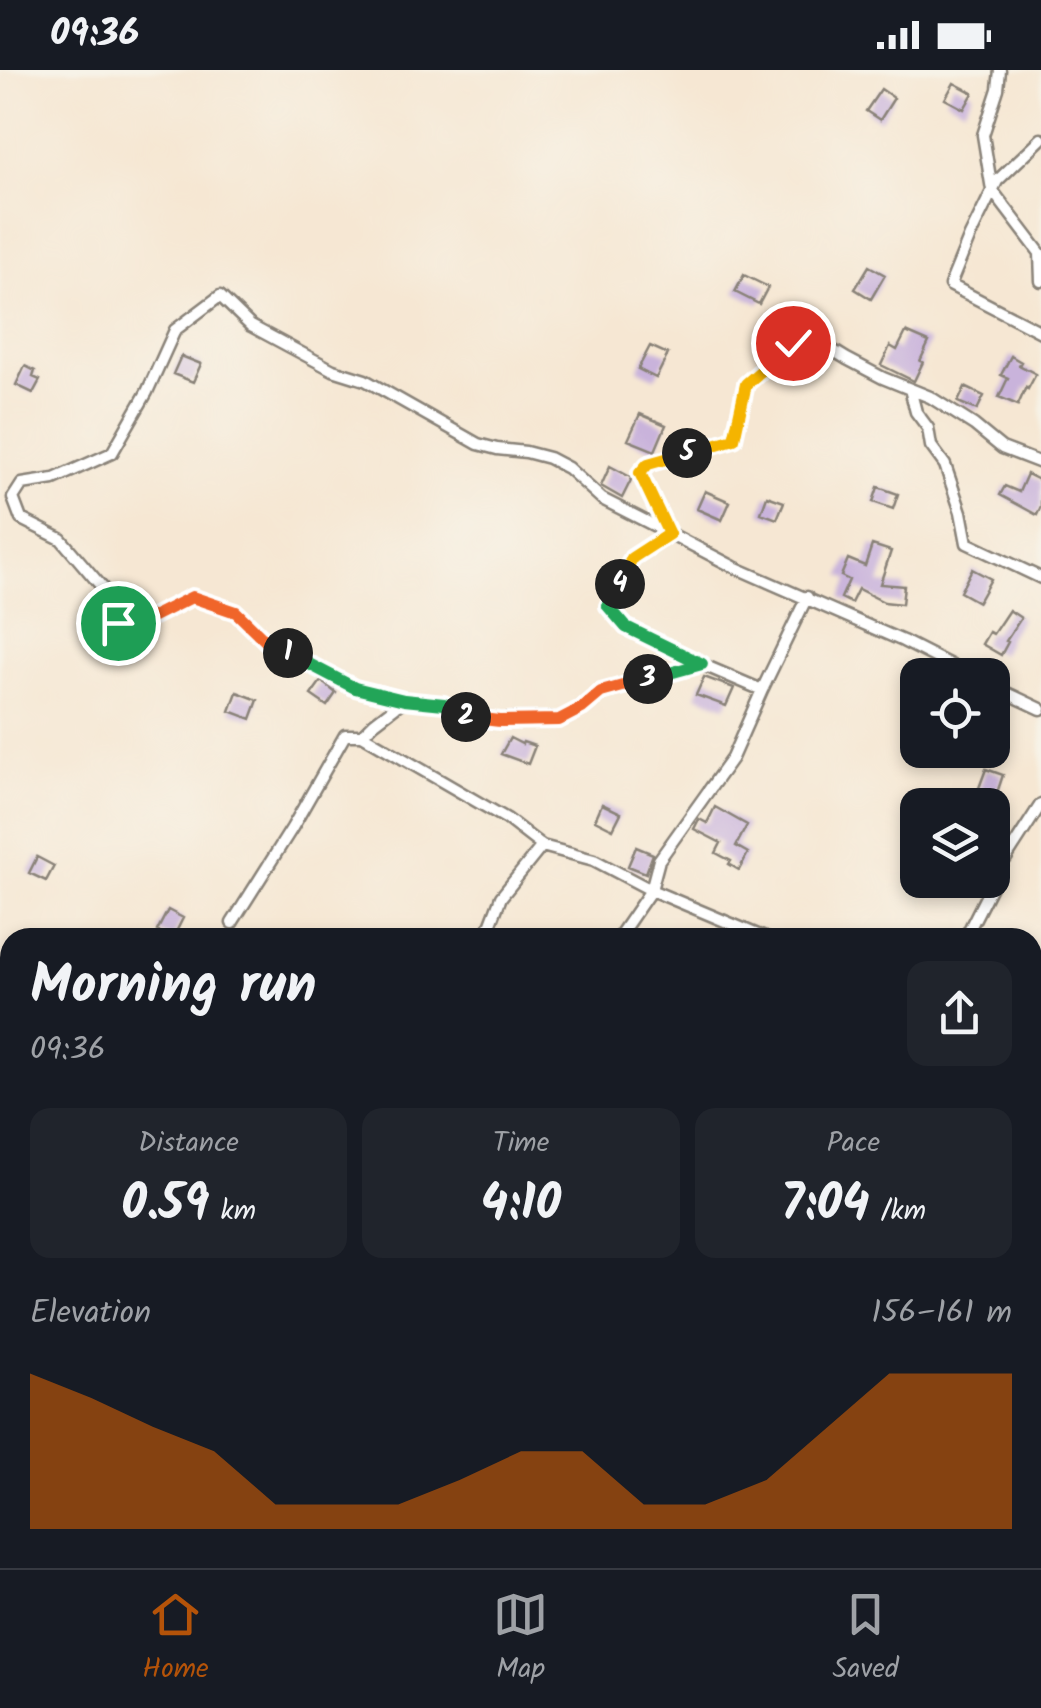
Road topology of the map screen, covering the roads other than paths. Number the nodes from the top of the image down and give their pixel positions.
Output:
1 (1000, 70) edge
2 (1041, 140) edge
3 (992, 190) junction
4 (1041, 281) edge
5 (778, 311) dead end
6 (1041, 332) edge
7 (816, 340) junction
8 (910, 388) junction
9 (1041, 463) edge
10 (669, 534) junction
11 (1041, 578) edge
12 (807, 597) junction
13 (936, 658) edge
14 (702, 664) junction
15 (762, 690) junction
16 (1010, 694) edge
17 (404, 700) junction
18 (1041, 708) edge
19 (362, 735) junction
20 (1041, 804) edge
21 (542, 846) junction
22 (650, 890) junction
23 (232, 923) dead end
24 (489, 928) edge
25 (625, 928) edge
26 (740, 928) edge
27 (970, 928) edge

1 - 3 street
2 - 3 street
3 - 4 street
3 - 6 street
5 - 7 street
7 - 8 street
7 - 10 street
8 - 9 street
8 - 11 street
10 - 12 street
10 - 14 street
10 - 17 street
12 - 13 street
12 - 15 street
14 - 15 street
14 - 17 street
15 - 22 street
16 - 18 street
17 - 19 street
19 - 21 street
19 - 23 street
20 - 27 street
21 - 22 street
21 - 24 street
22 - 25 street
22 - 26 street

